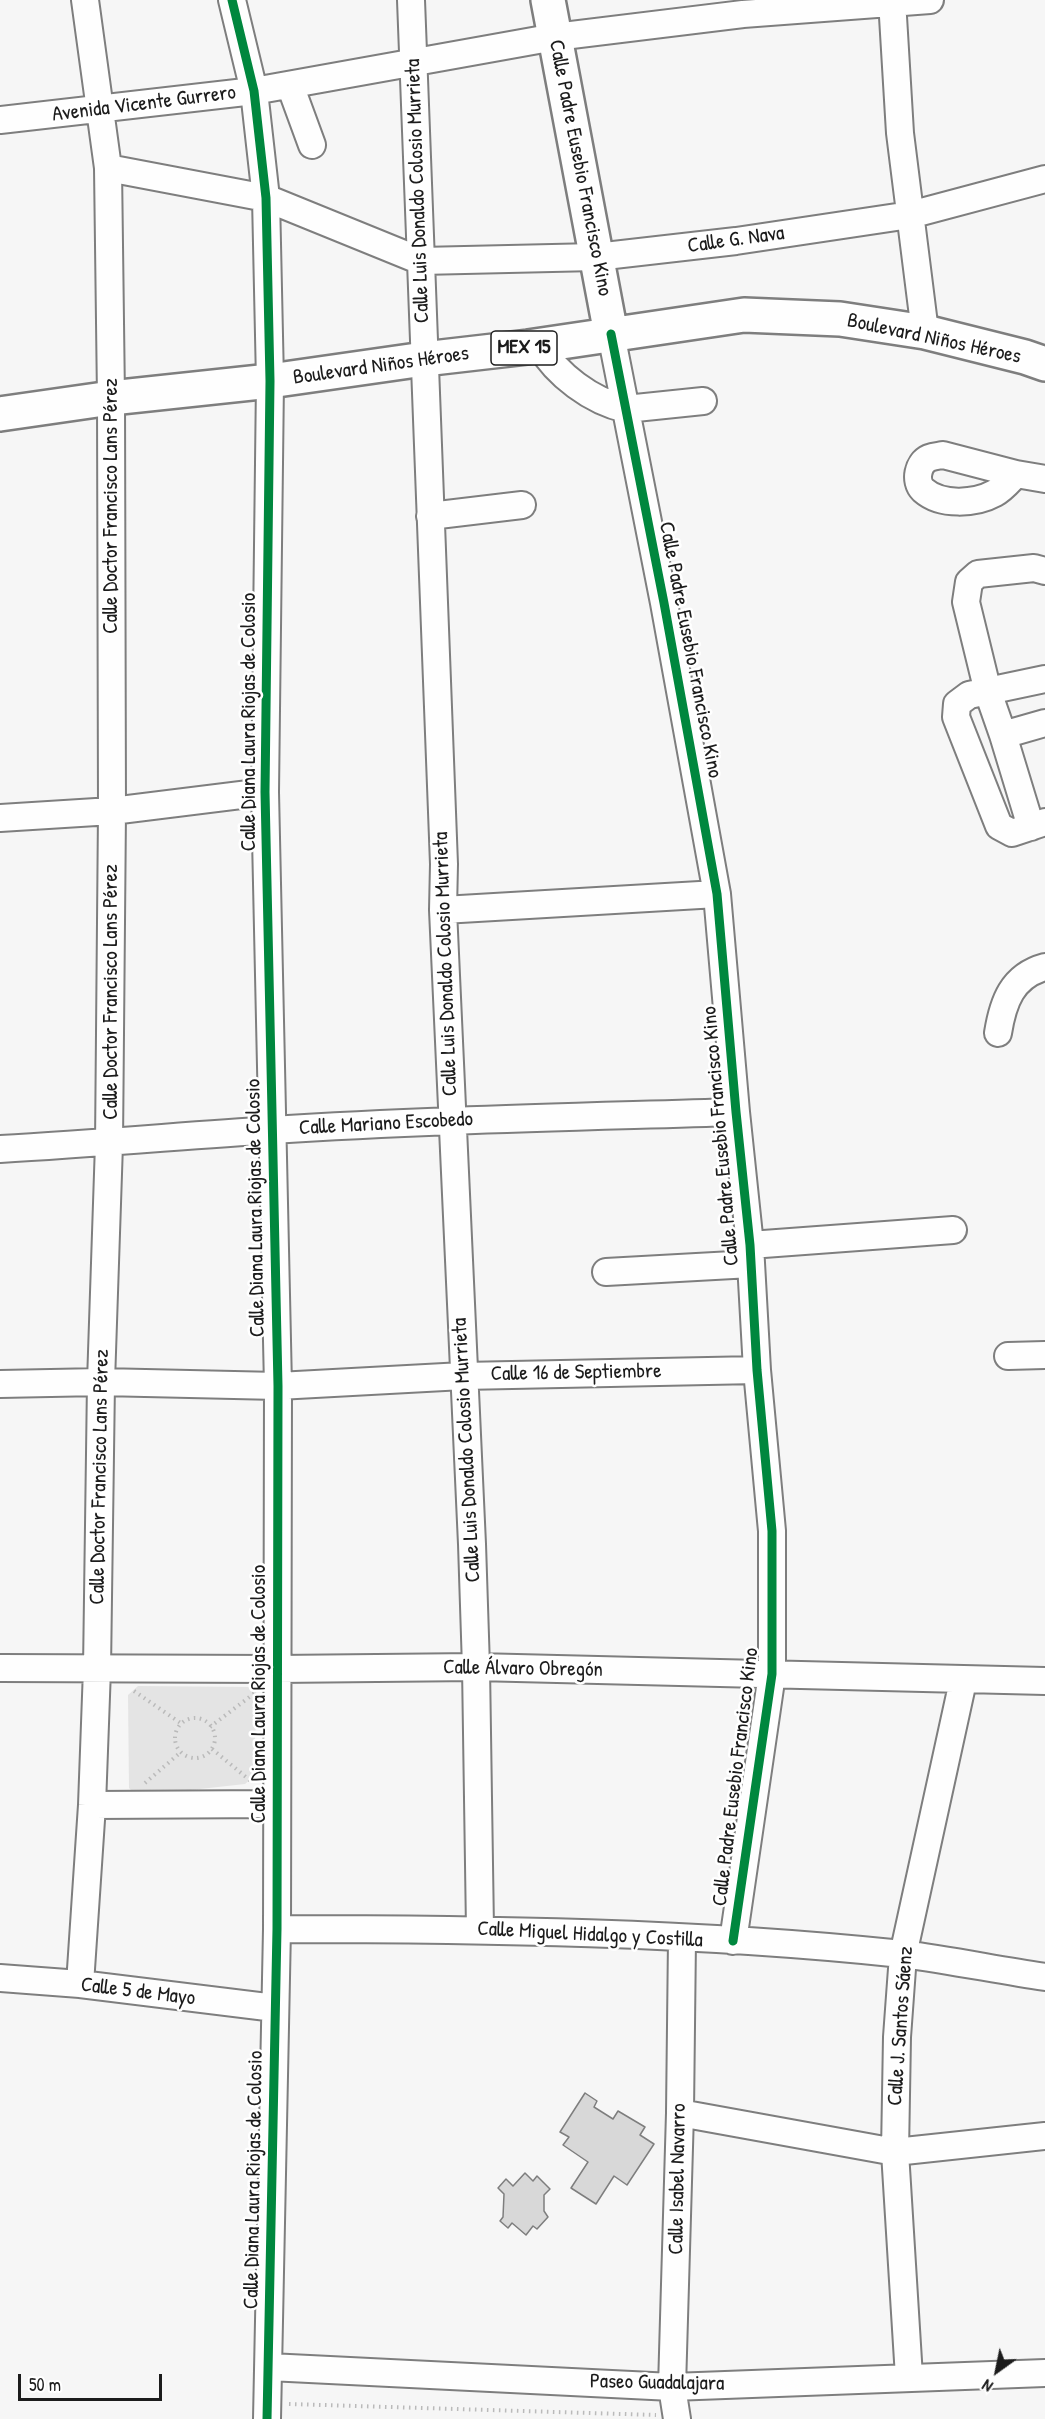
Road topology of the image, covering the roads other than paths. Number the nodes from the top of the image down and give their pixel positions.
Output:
1 (85, 0) edge
2 (232, 0) edge
3 (411, 0) edge
4 (549, 0) edge
5 (930, 0) edge
6 (892, 1) edge
7 (555, 37) junction
8 (414, 63) junction
9 (290, 85) junction
10 (254, 91) junction
11 (99, 109) junction
12 (4, 116) edge
13 (312, 145) dead end
14 (108, 168) junction
15 (1045, 179) edge
16 (266, 198) junction
17 (910, 215) junction
18 (596, 257) junction
19 (421, 261) junction
20 (925, 332) junction
21 (611, 334) junction
22 (539, 345) junction
23 (424, 358) junction
24 (1045, 364) edge
25 (270, 381) junction
26 (111, 398) junction
27 (703, 401) dead end
28 (626, 409) junction
29 (0, 414) edge
30 (1016, 474) dead end
31 (1045, 479) edge
32 (522, 506) dead end
33 (430, 516) junction
34 (1045, 571) edge
35 (1045, 680) edge
36 (988, 692) junction
37 (1045, 723) edge
38 (1003, 735) junction
39 (265, 792) junction
40 (112, 811) junction
41 (0, 818) edge
42 (1038, 825) edge
43 (717, 894) junction
44 (442, 910) junction
45 (1045, 967) edge
46 (998, 1033) dead end
47 (736, 1112) junction
48 (451, 1120) junction
49 (272, 1130) junction
50 (110, 1143) junction
51 (0, 1149) edge
52 (953, 1230) dead end
53 (751, 1255) junction
54 (606, 1272) dead end
55 (1045, 1355) edge
56 (1008, 1356) dead end
57 (757, 1370) junction
58 (463, 1376) junction
59 (101, 1382) junction
60 (0, 1384) edge
61 (278, 1386) junction
62 (476, 1667) junction
63 (0, 1668) edge
64 (97, 1669) junction
65 (277, 1669) junction
66 (772, 1674) junction
67 (963, 1681) junction
68 (1045, 1682) edge
69 (277, 1804) junction
70 (92, 1805) junction
71 (277, 1929) junction
72 (480, 1929) junction
73 (682, 1939) junction
74 (733, 1941) junction
75 (903, 1954) junction
76 (1045, 1977) edge
77 (0, 1978) edge
78 (80, 1984) junction
79 (275, 2008) junction
80 (680, 2113) junction
81 (1045, 2136) edge
82 (895, 2152) junction
83 (269, 2367) junction
84 (1045, 2373) edge
85 (909, 2377) junction
86 (672, 2387) junction
87 (267, 2411) edge
88 (678, 2418) edge

1 - 11 street, Calle Doctor Francisco Lans Pérez
2 - 10 street, Calle Diana Laura Riojas de Colosio
3 - 8 street, Calle Luis Donaldo Colosio Murrieta
4 - 7 main road, Calle Padre Eusebio Francisco Kino
5 - 6 street, Avenida Vicente Gurrero
6 - 7 street, Avenida Vicente Gurrero
6 - 17 street
7 - 8 street, Avenida Vicente Gurrero
7 - 18 main road, Calle Padre Eusebio Francisco Kino
8 - 9 street, Avenida Vicente Gurrero
8 - 19 street, Calle Luis Donaldo Colosio Murrieta
9 - 10 street, Avenida Vicente Gurrero
9 - 13 street
10 - 11 street, Avenida Vicente Gurrero
10 - 16 street, Calle Diana Laura Riojas de Colosio
11 - 12 street, Avenida Vicente Gurrero
11 - 14 street, Calle Doctor Francisco Lans Pérez
14 - 16 street
14 - 26 street, Calle Doctor Francisco Lans Pérez
15 - 17 street, Calle G. Nava
16 - 19 street
16 - 25 street, Calle Diana Laura Riojas de Colosio
17 - 18 street, Calle G. Nava
17 - 20 street
18 - 19 street, Calle G. Nava
18 - 21 main road, Calle Padre Eusebio Francisco Kino
19 - 23 street, Calle Luis Donaldo Colosio Murrieta
20 - 21 main road, Boulevard Niños Héroes / MEX 15
20 - 24 main road, Boulevard Niños Héroes / MEX 15
21 - 22 main road, Boulevard Niños Héroes / MEX 15
21 - 28 street, Calle Padre Eusebio Francisco Kino
22 - 23 main road, Boulevard Niños Héroes / MEX 15
22 - 28 street
23 - 25 main road, Boulevard Niños Héroes / MEX 15
23 - 33 street, Calle Luis Donaldo Colosio Murrieta
25 - 26 main road, Boulevard Niños Héroes / MEX 15
25 - 39 street, Calle Diana Laura Riojas de Colosio
26 - 29 main road, Boulevard Niños Héroes / MEX 15
26 - 40 street, Calle Doctor Francisco Lans Pérez
27 - 28 street
28 - 43 street, Calle Padre Eusebio Francisco Kino
30 - 31 street
32 - 33 street
33 - 44 street, Calle Luis Donaldo Colosio Murrieta
34 - 36 street
35 - 36 street
36 - 38 street
36 - 42 street
37 - 38 street
38 - 42 street
39 - 40 street
39 - 49 street, Calle Diana Laura Riojas de Colosio
40 - 41 street
40 - 50 street, Calle Doctor Francisco Lans Pérez
43 - 44 street
43 - 47 street, Calle Padre Eusebio Francisco Kino
44 - 48 street, Calle Luis Donaldo Colosio Murrieta
45 - 46 street
47 - 48 street, Calle Mariano Escobedo
47 - 53 street, Calle Padre Eusebio Francisco Kino
48 - 49 street, Calle Mariano Escobedo
48 - 58 street, Calle Luis Donaldo Colosio Murrieta
49 - 50 street, Calle Mariano Escobedo
49 - 61 street, Calle Diana Laura Riojas de Colosio
50 - 51 street, Calle Mariano Escobedo
50 - 59 street, Calle Doctor Francisco Lans Pérez
52 - 53 street
53 - 54 street
53 - 57 street, Calle Padre Eusebio Francisco Kino
55 - 56 street
57 - 58 street, Calle 16 de Septiembre
57 - 66 street, Calle Padre Eusebio Francisco Kino
58 - 61 street, Calle 16 de Septiembre
58 - 62 street, Calle Luis Donaldo Colosio Murrieta
59 - 60 street, Calle 16 de Septiembre
59 - 61 street, Calle 16 de Septiembre
59 - 64 street, Calle Doctor Francisco Lans Pérez
61 - 65 street, Calle Diana Laura Riojas de Colosio
62 - 65 street, Calle Álvaro Obregón
62 - 66 street, Calle Álvaro Obregón
62 - 72 street, Calle Luis Donaldo Colosio Murrieta
63 - 64 street, Calle Álvaro Obregón
64 - 65 street, Calle Álvaro Obregón
64 - 70 street, Calle Doctor Francisco Lans Pérez
65 - 69 street, Calle Diana Laura Riojas de Colosio
66 - 67 street, Calle Álvaro Obregón
66 - 74 street, Calle Padre Eusebio Francisco Kino
67 - 68 street, Calle Álvaro Obregón
67 - 75 street, Calle J. Santos Sáenz
69 - 70 street
69 - 71 street, Calle Diana Laura Riojas de Colosio
70 - 78 street, Calle Doctor Francisco Lans Pérez
71 - 72 street, Calle Miguel Hidalgo y Costilla
71 - 79 street, Calle Diana Laura Riojas de Colosio
72 - 73 street, Calle Miguel Hidalgo y Costilla
73 - 74 street, Calle Miguel Hidalgo y Costilla
73 - 80 street, Calle Isabel Navarro
74 - 75 street, Calle Miguel Hidalgo y Costilla
75 - 76 street, Calle Miguel Hidalgo y Costilla
75 - 82 street, Calle J. Santos Sáenz
77 - 78 street, Calle 5 de Mayo
78 - 79 street, Calle 5 de Mayo
79 - 83 street, Calle Diana Laura Riojas de Colosio
80 - 82 street
80 - 86 street, Calle Isabel Navarro
81 - 82 street
82 - 85 street, Calle J. Santos Sáenz
83 - 86 street, Paseo Guadalajara
83 - 87 street, Calle Diana Laura Riojas de Colosio
84 - 85 street, Paseo Guadalajara
85 - 86 street, Paseo Guadalajara
86 - 88 street, Calle Isabel Navarro

